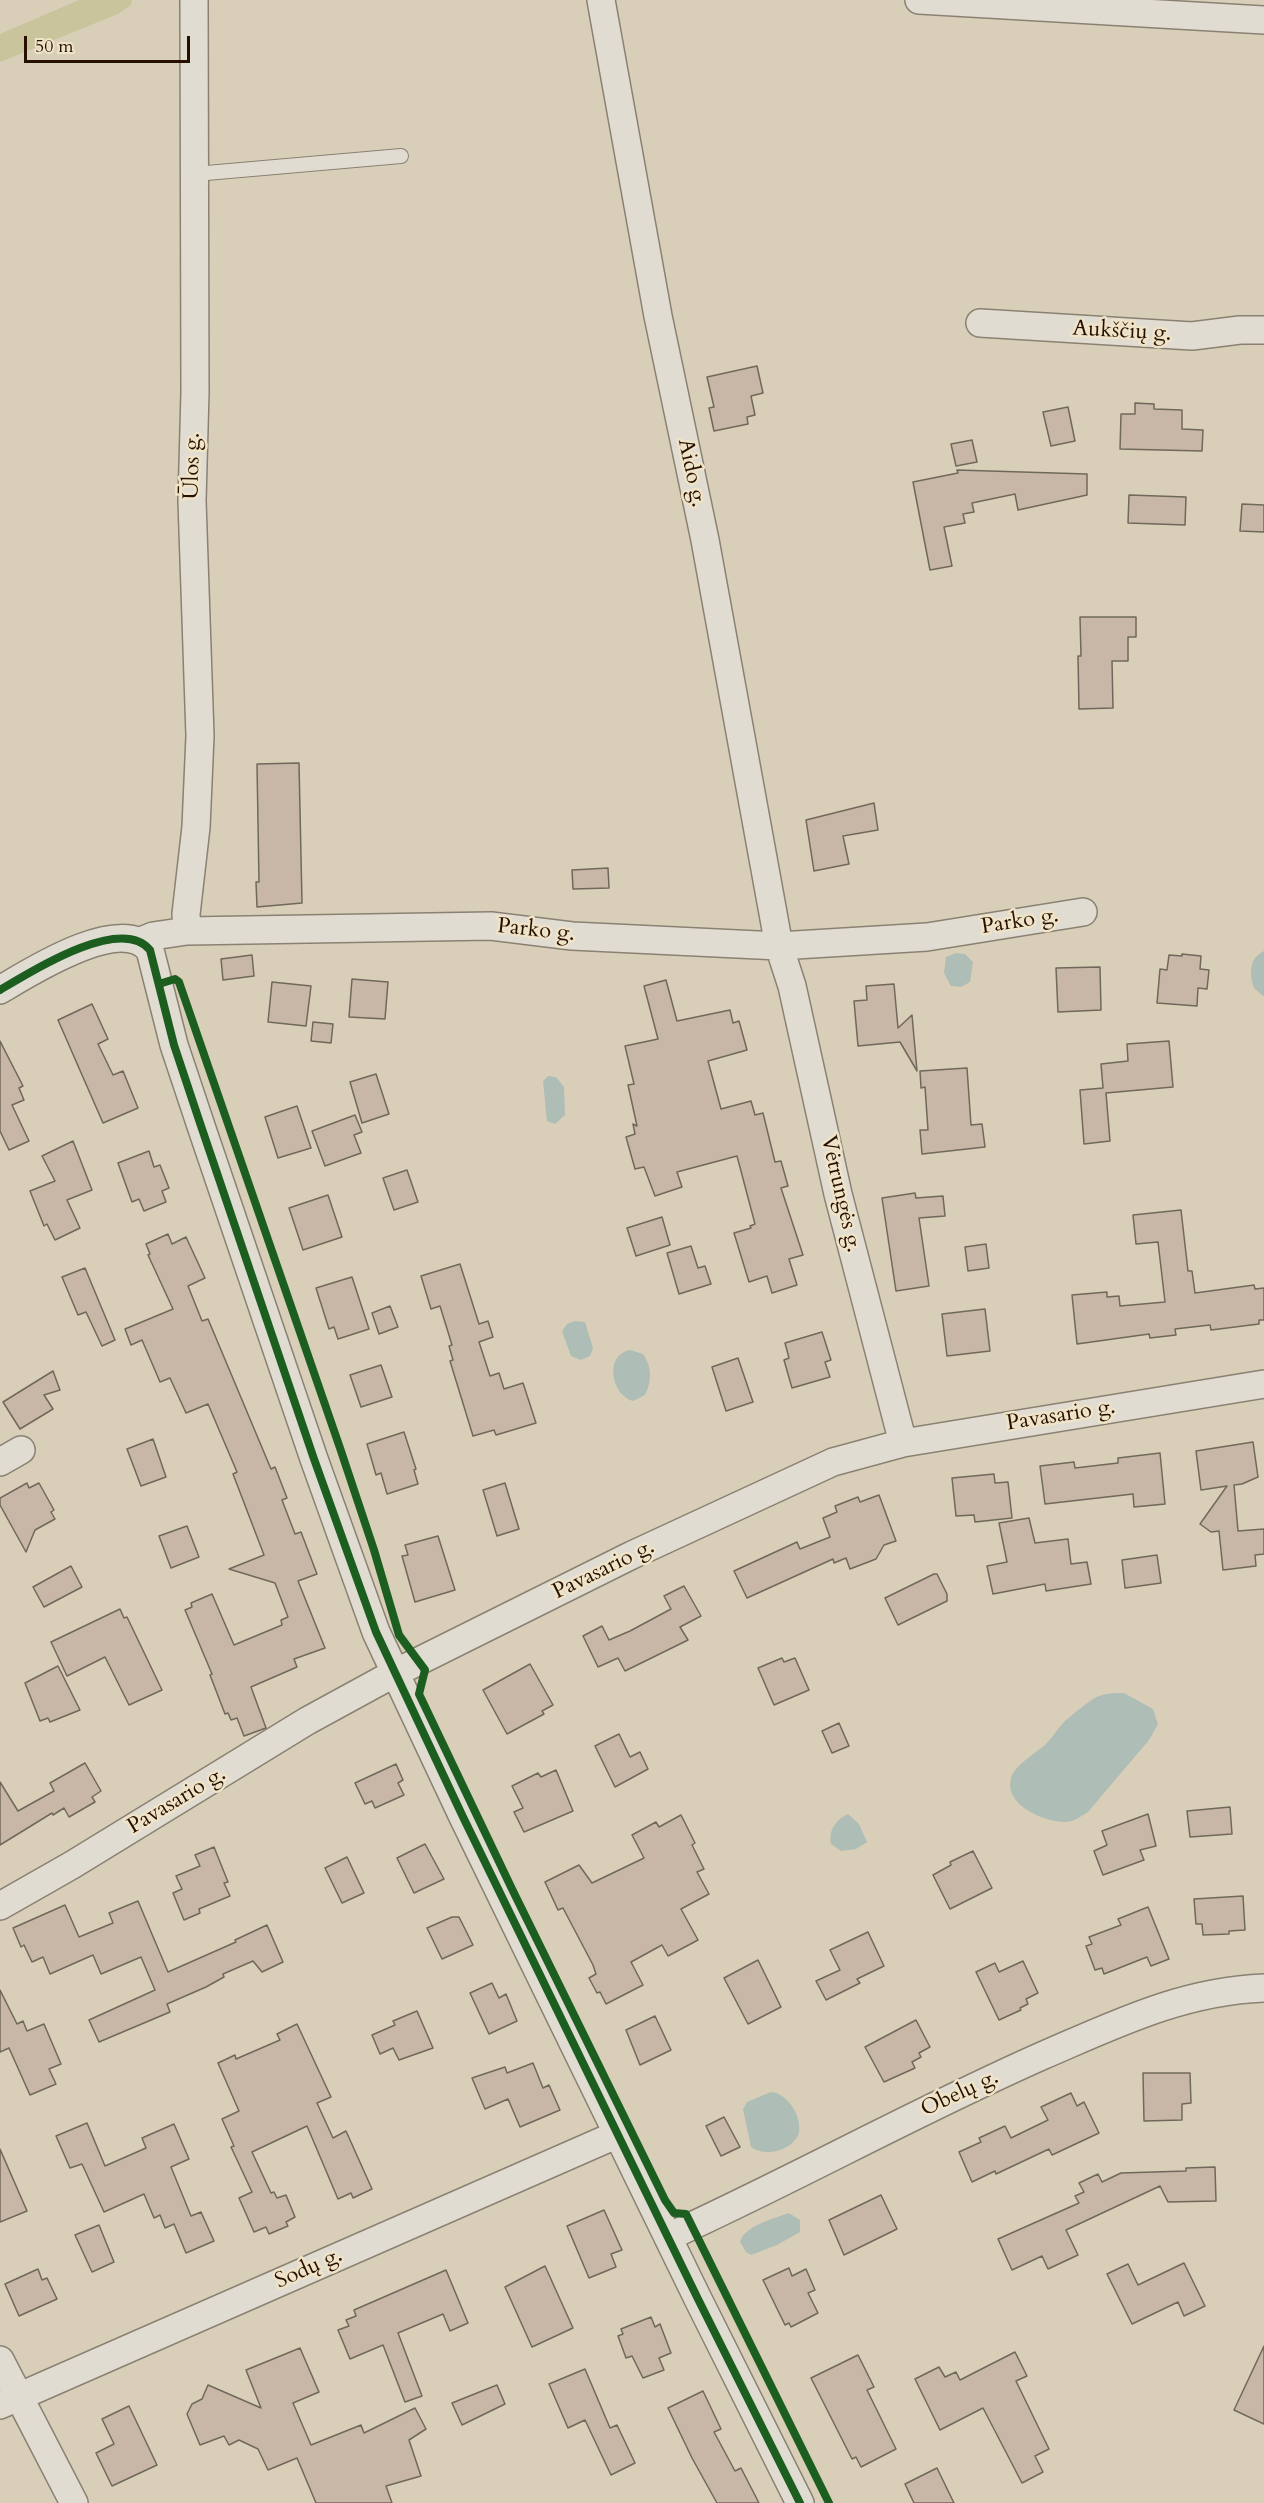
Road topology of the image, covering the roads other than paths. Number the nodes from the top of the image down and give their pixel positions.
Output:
1 (194, 0) edge
2 (601, 0) edge
3 (919, 0) edge
4 (1264, 20) edge
5 (401, 156) dead end
6 (195, 174) junction
7 (980, 323) dead end
8 (1264, 330) edge
9 (1083, 912) dead end
10 (187, 931) junction
11 (141, 941) junction
12 (779, 946) junction
13 (0, 990) edge
14 (1264, 1384) edge
15 (903, 1443) junction
16 (395, 1673) junction
17 (0, 1906) edge
18 (1264, 1988) edge
19 (618, 2134) junction
20 (668, 2237) junction
21 (0, 2360) edge
22 (10, 2401) edge
23 (74, 2503) edge
24 (800, 2503) edge

1 - 6 street, Ūlos g.
2 - 12 street, Aido g.
3 - 4 street
5 - 6 lane
6 - 10 street, Ūlos g.
7 - 8 street, Aukščių g.
9 - 12 street, Parko g.
10 - 11 street, Parko g.
10 - 12 street, Parko g.
11 - 13 street, Parko g.
11 - 16 street
12 - 15 street, Vėtrungės g.
14 - 15 street, Pavasario g.
15 - 16 street, Pavasario g.
16 - 17 street, Pavasario g.
16 - 19 street
18 - 20 street, Obelų g.
19 - 20 street
19 - 22 street, Sodų g.
20 - 24 street
21 - 22 street
22 - 23 street

